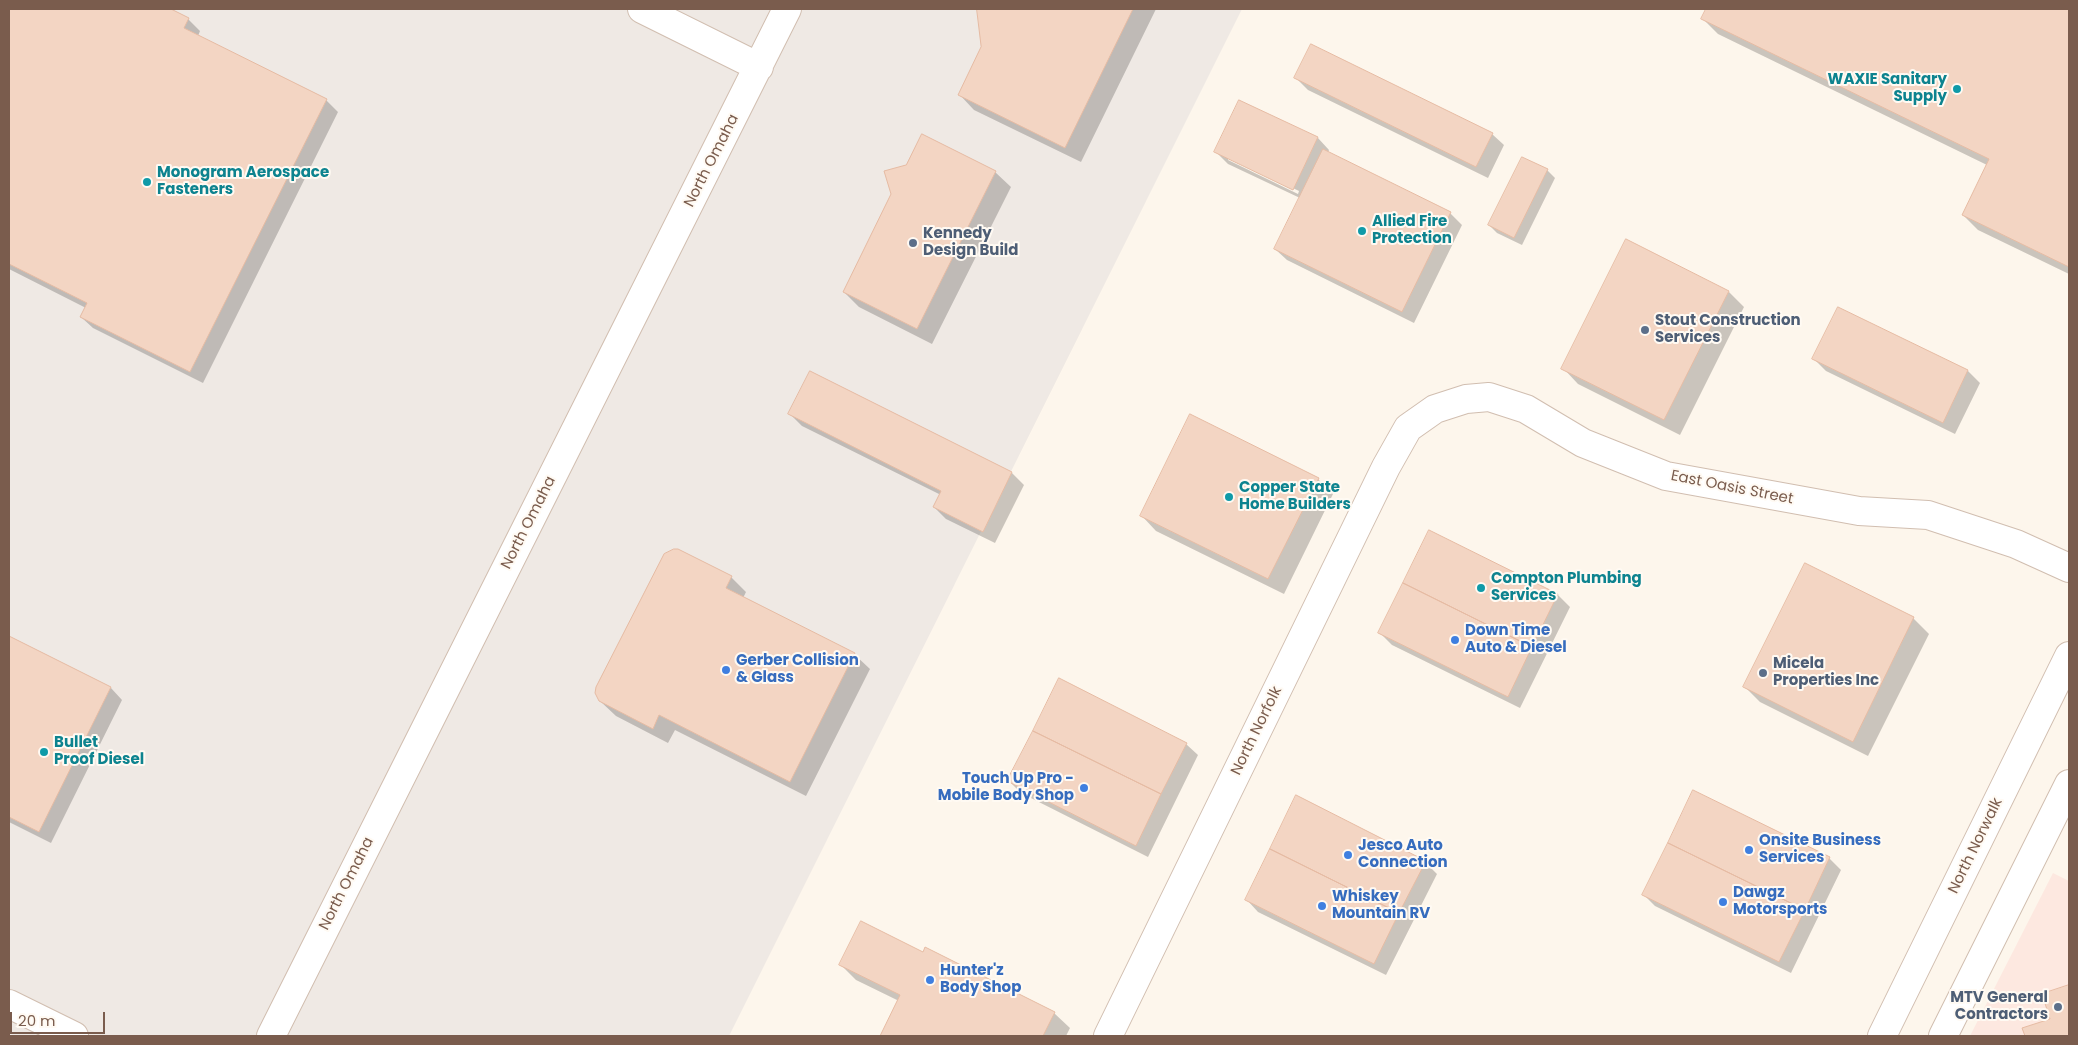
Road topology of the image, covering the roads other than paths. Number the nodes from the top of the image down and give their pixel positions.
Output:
1 (642, 9) edge
2 (787, 9) edge
3 (759, 67) junction
4 (1408, 428) joint
5 (2069, 568) edge
6 (2069, 656) edge
7 (2069, 784) edge
8 (9, 1004) edge
9 (74, 1036) edge
10 (271, 1036) edge
11 (1108, 1036) edge
12 (1882, 1036) edge
13 (1943, 1036) edge

1 - 3 street
2 - 3 street, North Omaha
3 - 10 street, North Omaha
4 - 5 street, East Oasis Street
4 - 11 street, North Norfolk
6 - 12 street, North Norwalk
7 - 13 street
8 - 9 street

